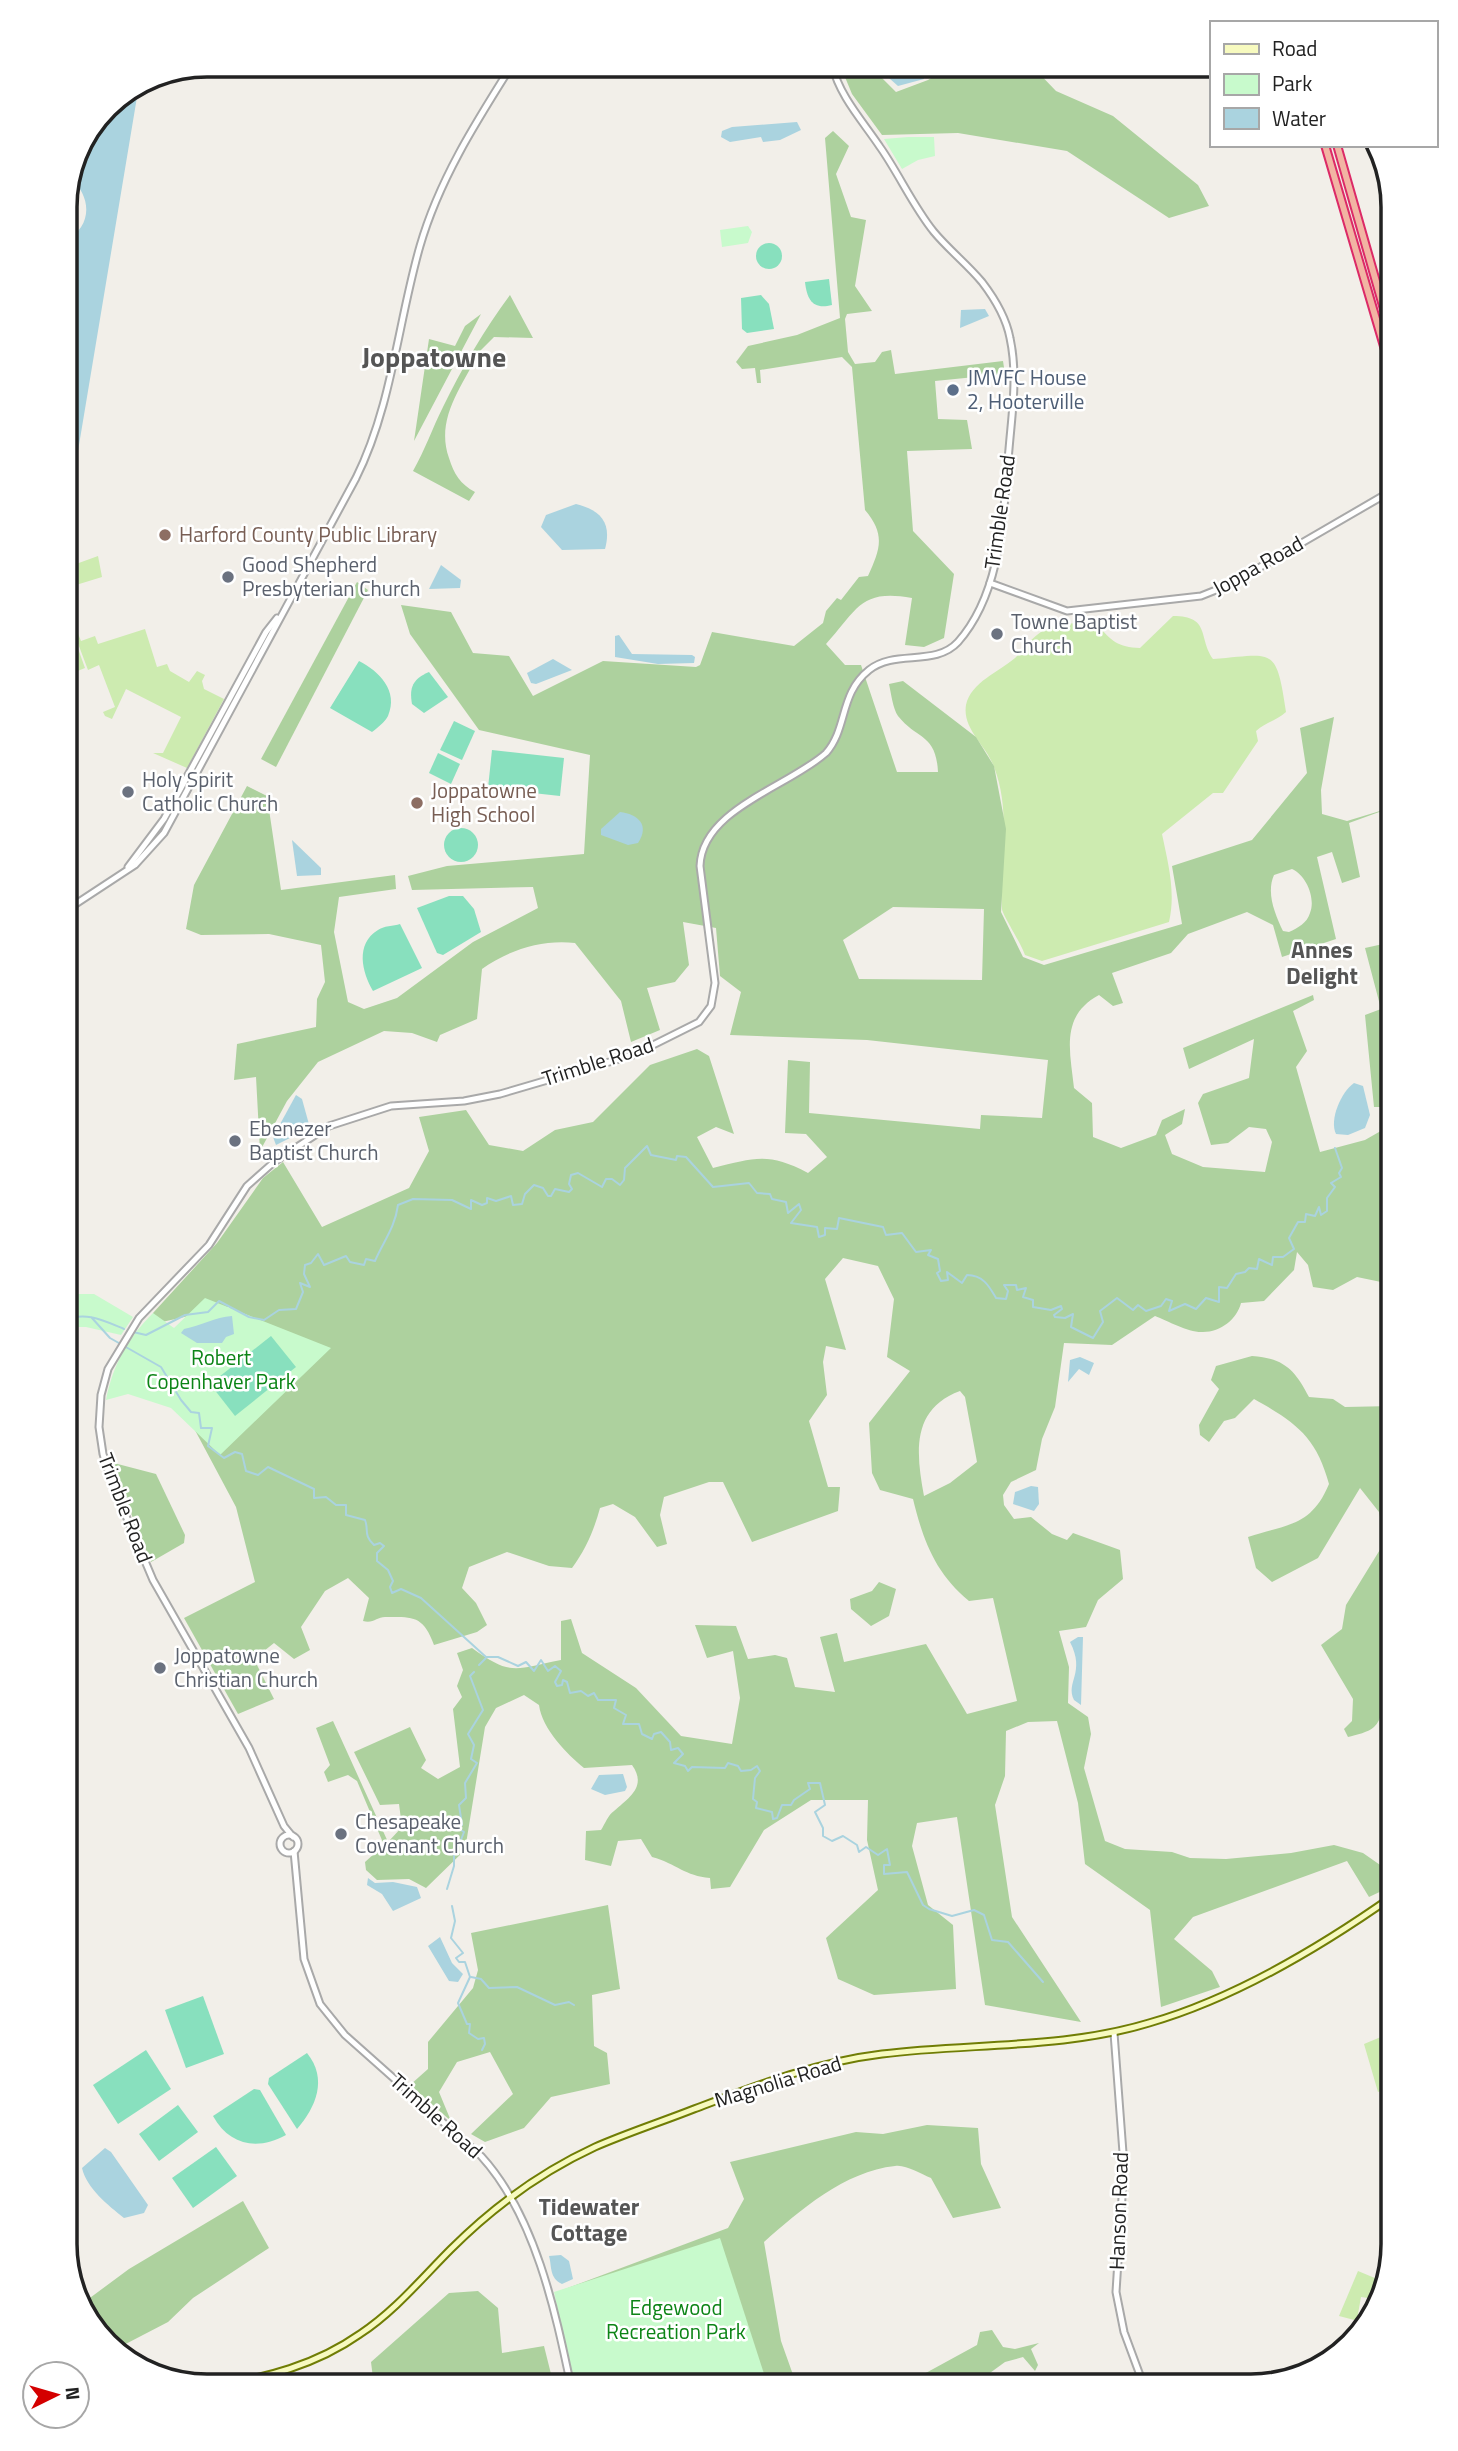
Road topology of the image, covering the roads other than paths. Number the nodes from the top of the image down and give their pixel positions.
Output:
1 (505, 77) edge
2 (836, 77) edge
3 (1326, 147) edge
4 (1338, 147) edge
5 (1381, 299) edge
6 (1381, 336) edge
7 (1381, 497) edge
8 (990, 583) junction
9 (77, 903) edge
10 (284, 1826) junction
11 (293, 1837) junction
12 (283, 1839) junction
13 (294, 1851) junction
14 (286, 1852) junction
15 (293, 1860) junction
16 (1381, 1903) edge
17 (1114, 2033) junction
18 (510, 2197) junction
19 (273, 2374) edge
20 (568, 2374) edge
21 (1139, 2374) edge

1 - 9 street
2 - 8 street, Trimble Road
3 - 6 highway
4 - 5 highway
7 - 8 street, Joppa Road
8 - 10 street, Trimble Road
10 - 11 street, Trimble Road
10 - 12 street, Trimble Road
11 - 12 street
11 - 13 street
12 - 14 street
13 - 14 street
13 - 15 street, Trimble Road
14 - 15 street
15 - 18 street, Trimble Road
16 - 17 main road, Magnolia Road
17 - 18 main road, Magnolia Road
17 - 21 street, Hanson Road
18 - 19 main road, Magnolia Road
18 - 20 street, Trimble Road

